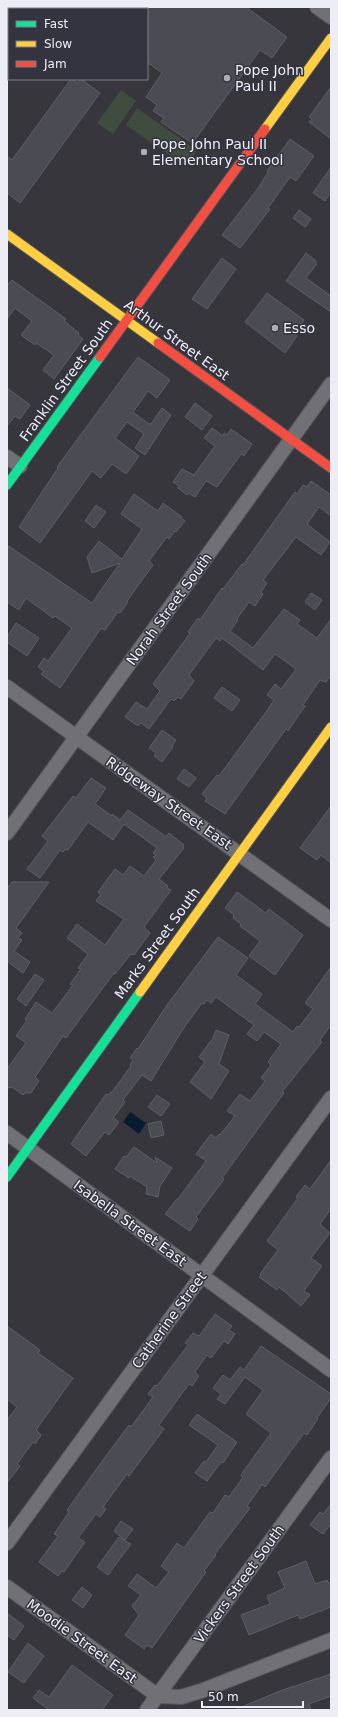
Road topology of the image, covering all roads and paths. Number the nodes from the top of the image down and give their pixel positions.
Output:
1 (317, 7) edge
2 (331, 17) edge
3 (331, 38) edge
4 (7, 234) edge
5 (126, 320) junction
6 (331, 384) edge
7 (291, 439) junction
8 (7, 457) edge
9 (20, 466) junction
10 (331, 468) edge
11 (7, 485) edge
12 (7, 686) edge
13 (331, 727) edge
14 (76, 737) junction
15 (7, 833) edge
16 (239, 853) junction
17 (331, 920) edge
18 (331, 1098) edge
19 (7, 1134) edge
20 (28, 1148) junction
21 (7, 1177) edge
22 (201, 1275) junction
23 (331, 1370) edge
24 (331, 1458) edge
25 (7, 1543) edge
26 (7, 1587) edge
27 (331, 1640) edge
28 (158, 1696) junction
29 (147, 1710) edge

1 - 2 street
3 - 5 street, Franklin Street South
4 - 5 street, Arthur Street East
5 - 7 street, Arthur Street East
5 - 9 street, Franklin Street South
6 - 7 street, Norah Street South
7 - 10 street, Arthur Street East
7 - 14 street, Norah Street South
8 - 9 street
9 - 11 street, Franklin Street South
12 - 14 street, Ridgeway Street East
13 - 16 street, Marks Street South
14 - 15 street, Norah Street South
14 - 16 street, Ridgeway Street East
16 - 17 street, Ridgeway Street East
16 - 20 street, Marks Street South
18 - 22 street, Catherine Street
19 - 20 street, Isabella Street East
20 - 21 street, Marks Street South
20 - 22 street, Isabella Street East
22 - 23 street, Isabella Street East
22 - 25 street, Catherine Street
24 - 28 street, Vickers Street South
26 - 28 street, Moodie Street East
27 - 28 street
28 - 29 street, Vickers Street South

